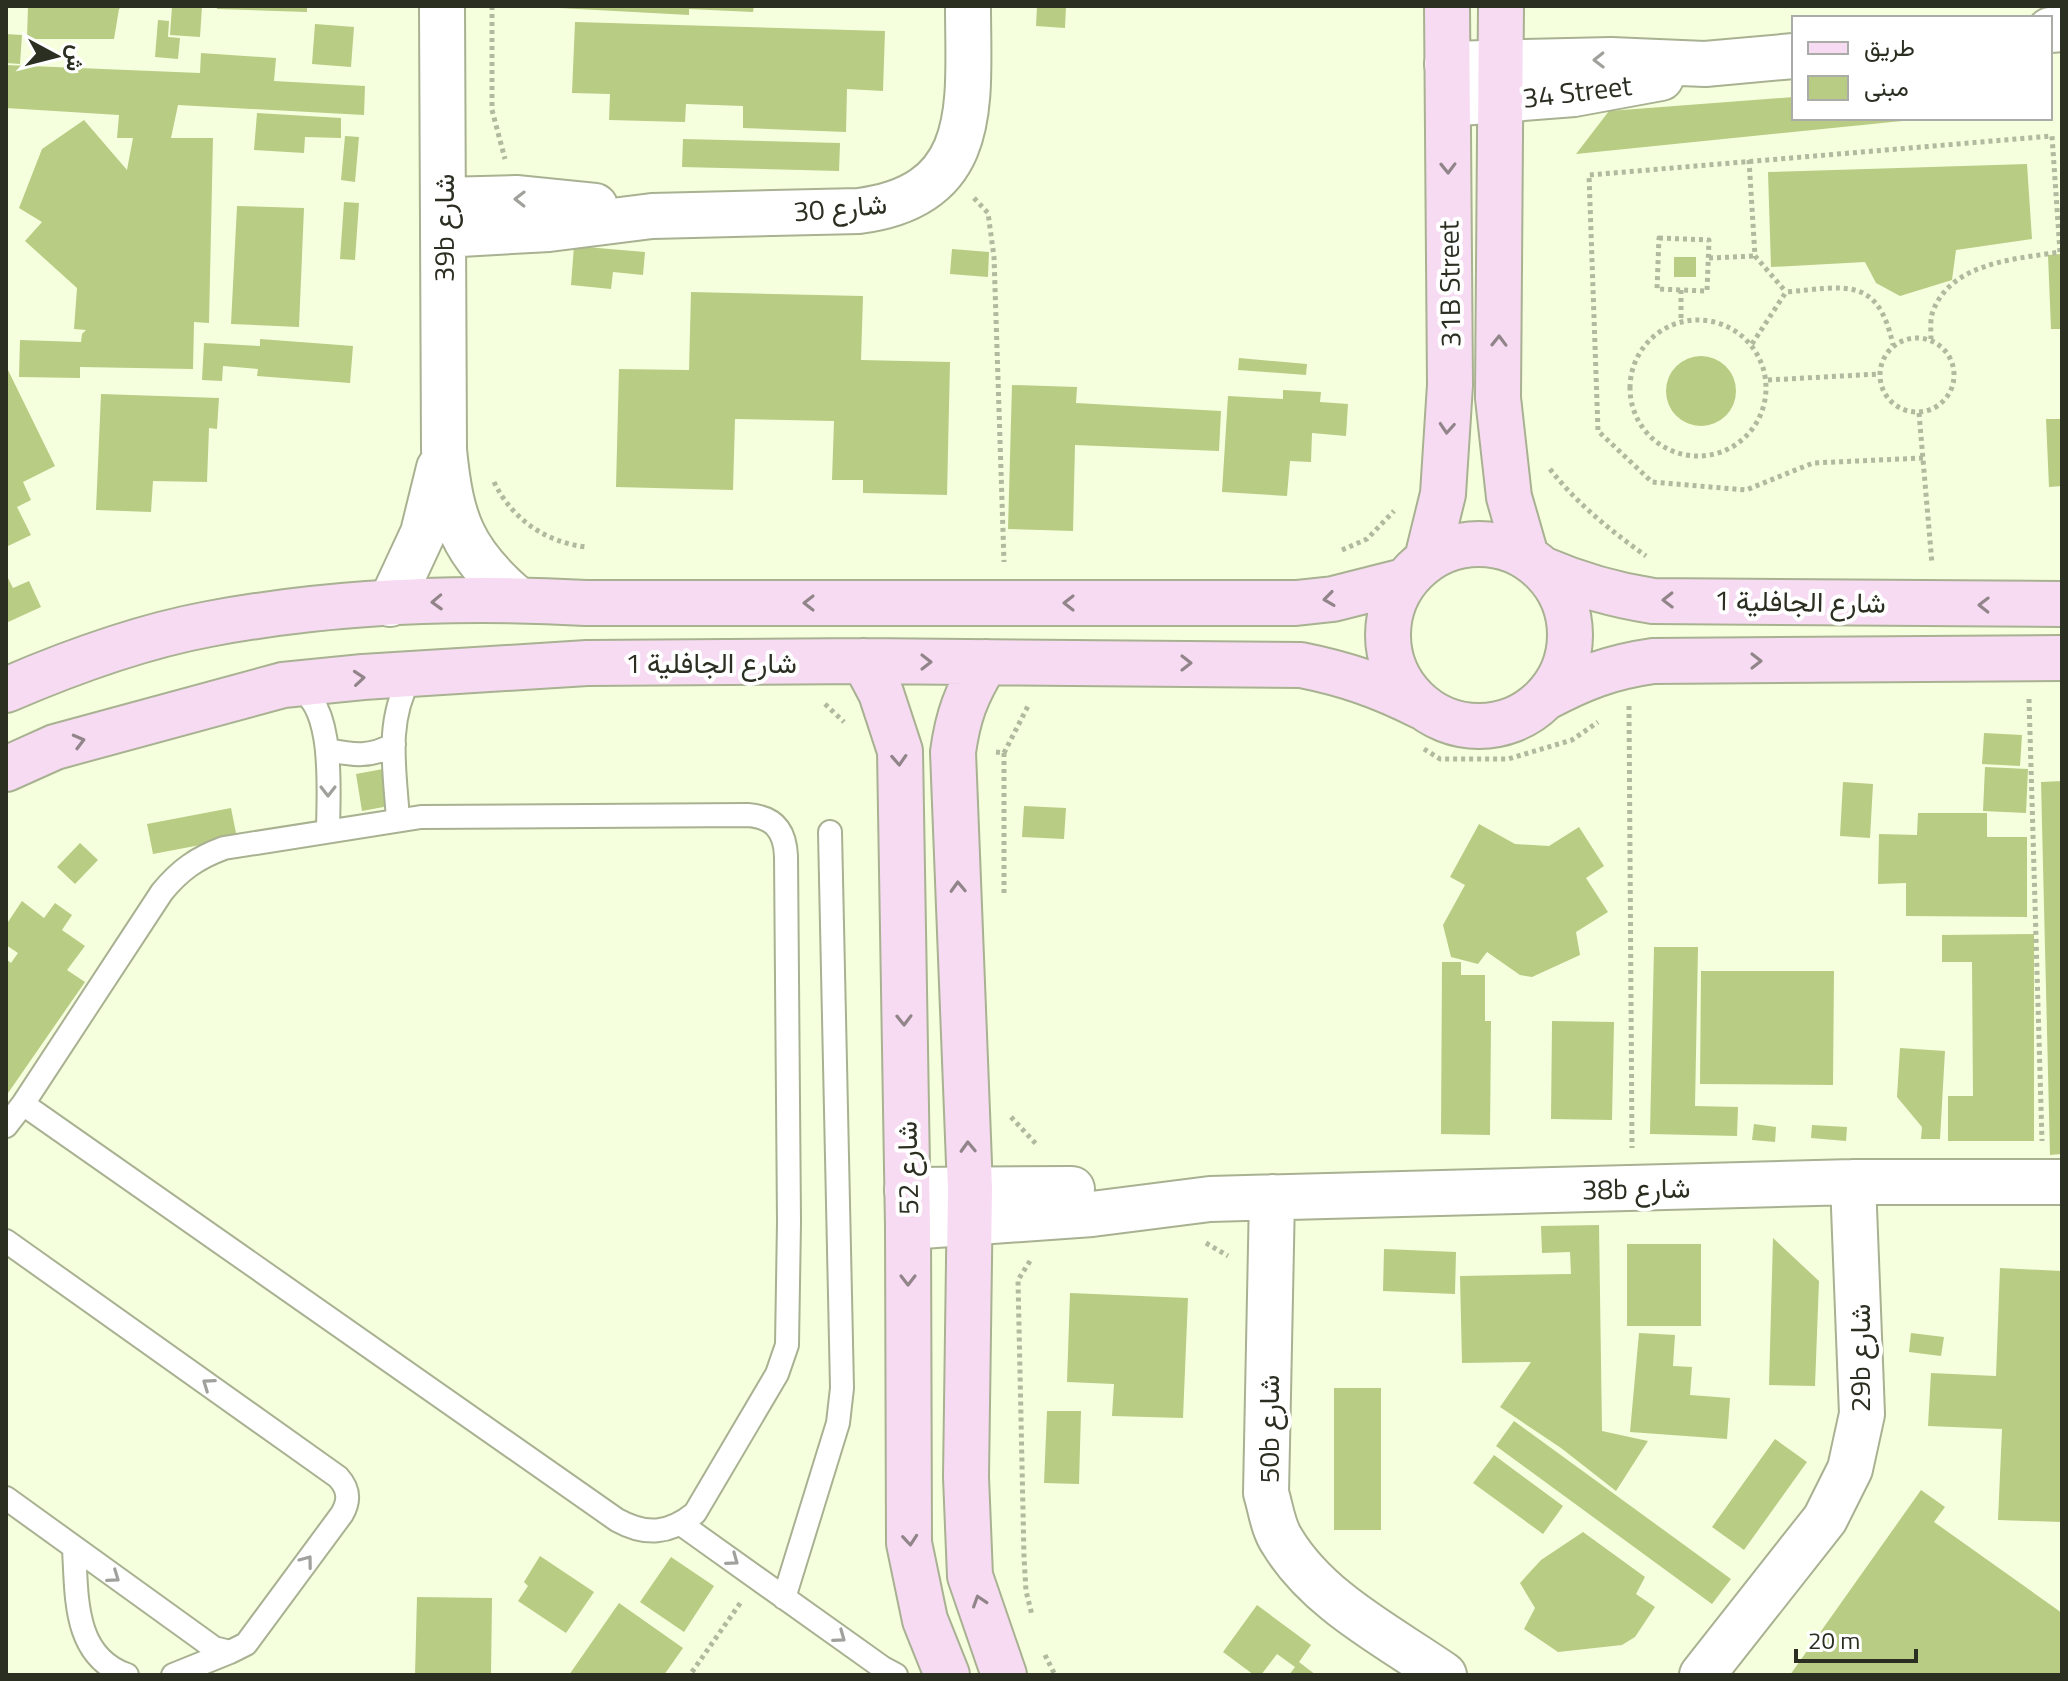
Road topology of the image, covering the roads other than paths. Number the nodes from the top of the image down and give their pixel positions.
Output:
1 (442, 6) edge
2 (968, 6) edge
3 (1447, 6) edge
4 (1501, 6) edge
5 (1792, 56) edge
6 (1501, 81) junction
7 (1447, 84) junction
8 (652, 216) junction
9 (443, 218) junction
10 (444, 450) junction
11 (1534, 563) junction
12 (1416, 570) junction
13 (517, 599) junction
14 (390, 604) junction
15 (2062, 604) edge
16 (2045, 658) edge
17 (864, 661) junction
18 (986, 662) junction
19 (425, 673) junction
20 (283, 685) junction
21 (6, 690) edge
22 (1545, 698) junction
23 (1420, 726) junction
24 (394, 744) junction
25 (328, 750) junction
26 (6, 769) edge
27 (398, 820) junction
28 (328, 831) junction
29 (830, 832) dead end
30 (23, 1104) junction
31 (6, 1126) edge
32 (1853, 1182) junction
33 (2052, 1182) edge
34 (1272, 1197) junction
35 (969, 1206) junction
36 (908, 1208) junction
37 (6, 1241) edge
38 (6, 1498) edge
39 (681, 1524) junction
40 (74, 1549) junction
41 (784, 1598) junction
42 (230, 1652) junction
43 (127, 1675) edge
44 (173, 1675) edge
45 (896, 1675) edge
46 (947, 1675) edge
47 (1004, 1675) edge
48 (1444, 1675) edge
49 (1702, 1675) edge

1 - 9 street, 39b شارع
2 - 8 street, شارع 30
3 - 7 street, 31B Street
4 - 6 street, 31B Street
5 - 6 street, 34 Street
6 - 7 street, 34 Street
11 -> 6 street, 31B Street
7 -> 12 street, 31B Street
8 - 9 street, شارع 30
8 -> 9 street, شارع 30
9 - 10 street, 39b شارع
10 - 13 street, 39b شارع
10 - 14 street, 39b شارع
11 - 12 street
15 -> 11 street, شارع الجافلية 1
11 - 22 street
12 -> 13 street
12 - 23 street
13 -> 14 street
14 - 21 street
22 -> 16 street, شارع الجافلية 1
17 -> 18 street, شارع الجافلية 1
17 - 19 street, شارع الجافلية 1
17 -> 36 street, شارع 52
18 -> 23 street, شارع الجافلية 1
35 -> 18 street
20 -> 19 street, شارع الجافلية 1
19 - 24 lane
20 - 25 lane
26 -> 20 street, شارع الجافلية 1
22 - 23 street
24 - 25 lane
24 - 27 lane
25 -> 28 lane
27 - 28 lane
27 - 39 lane
28 - 30 lane
29 - 41 lane
30 - 31 lane
30 - 39 lane
32 - 33 street, 38b شارع
32 - 34 street, 38b شارع
32 - 49 street, 29b شارع
34 - 35 street, 38b شارع
34 - 48 street, 50b شارع
35 - 36 street, 38b شارع
47 -> 35 street
36 -> 46 street, شارع 52
42 -> 37 lane
38 - 40 lane
39 -> 41 lane
40 -> 42 lane
40 - 43 lane
41 -> 45 lane
42 - 44 lane

